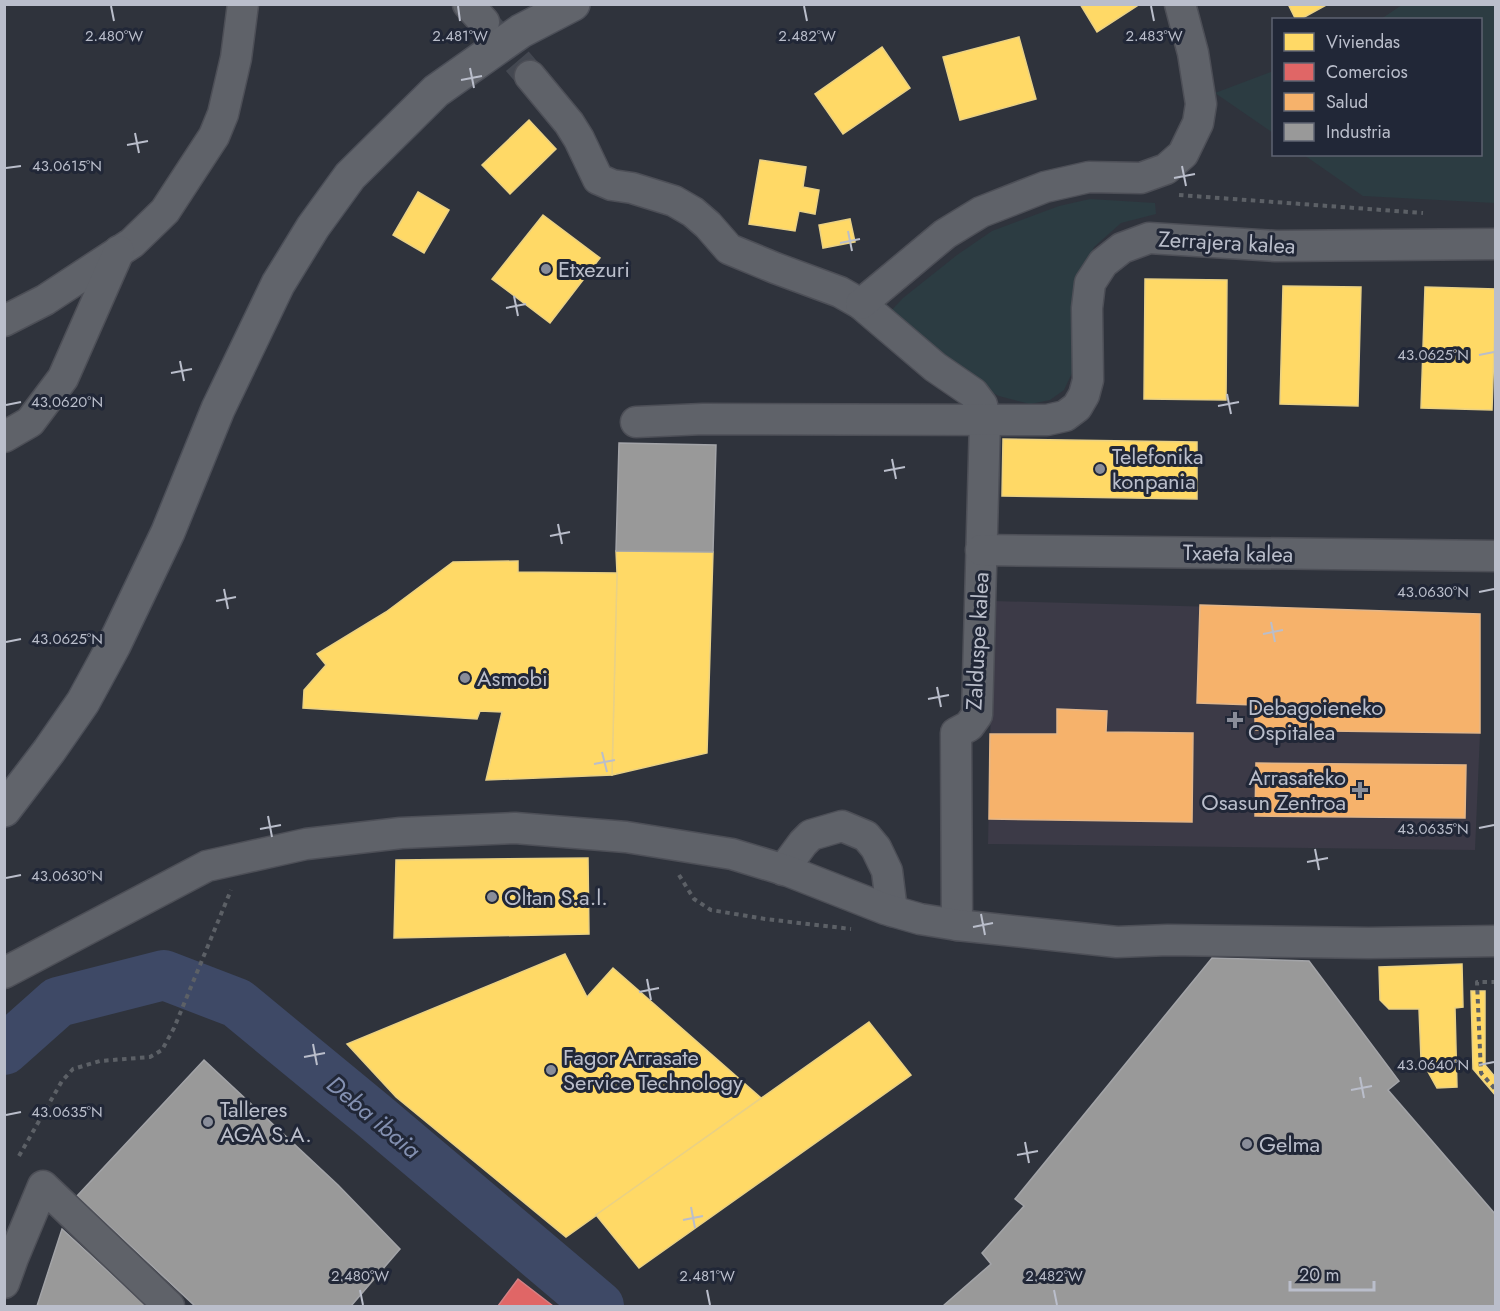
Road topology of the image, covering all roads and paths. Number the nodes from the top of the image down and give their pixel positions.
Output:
1 (243, 4) edge
2 (573, 4) edge
3 (1180, 4) edge
4 (530, 76) tunnel mouth
5 (1496, 244) edge
6 (119, 251) junction
7 (861, 304) junction
8 (4, 321) edge
9 (985, 420) junction
10 (636, 422) dead end
11 (4, 437) edge
12 (981, 550) junction
13 (1496, 556) edge
14 (4, 810) edge
15 (674, 867) dead end
16 (783, 870) junction
17 (242, 887) dead end
18 (892, 911) junction
19 (957, 925) junction
20 (855, 929) dead end
21 (1496, 941) edge
22 (4, 973) edge
23 (1496, 982) edge
24 (1496, 1090) edge
25 (19, 1156) dead end
26 (4, 1283) edge
27 (169, 1306) edge

1 - 6 street
2 - 14 main road
3 - 7 street
4 - 7 street, Zalduspe kalea
5 - 9 street, Zerrajera kalea
6 - 8 street
6 - 11 street
7 - 9 street, Zalduspe kalea
9 - 10 street
9 - 12 street, Zalduspe kalea
12 - 13 street, Txaeta kalea
12 - 19 street, Zalduspe kalea
15 - 20 path
16 - 18 street
16 - 18 street
16 - 22 street
17 - 25 path
18 - 19 street
19 - 21 street
23 - 24 path
26 - 27 street

